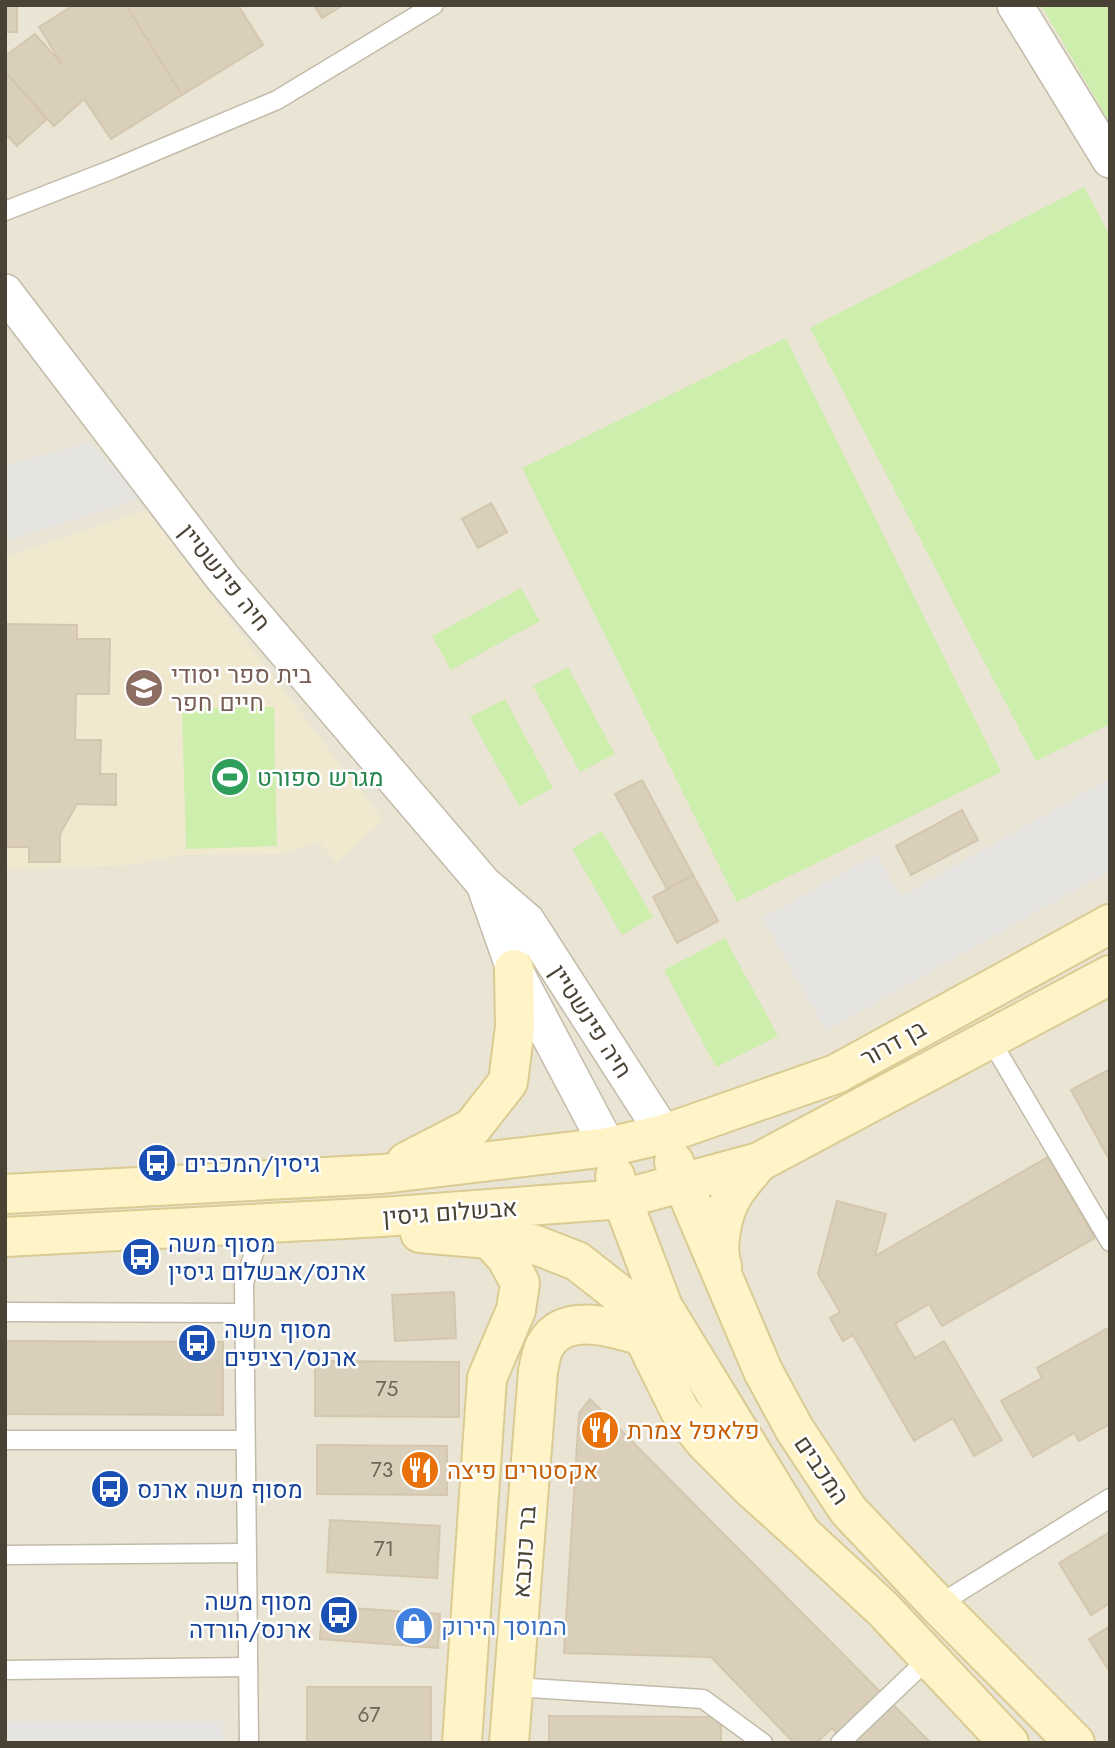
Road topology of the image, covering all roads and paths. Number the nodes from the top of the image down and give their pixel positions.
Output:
1 (434, 5) edge
2 (1015, 5) edge
3 (1110, 160) edge
4 (5, 211) edge
5 (5, 292) edge
6 (484, 884) junction
7 (1110, 924) edge
8 (514, 969) junction
9 (1110, 975) edge
10 (990, 1039) junction
11 (664, 1133) junction
12 (608, 1147) junction
13 (759, 1162) junction
14 (383, 1174) junction
15 (682, 1184) junction
16 (5, 1194) edge
17 (622, 1199) junction
18 (339, 1220) junction
19 (279, 1223) junction
20 (5, 1237) edge
21 (489, 1239) junction
22 (1110, 1242) edge
23 (737, 1311) junction
24 (5, 1312) edge
25 (244, 1313) junction
26 (643, 1336) junction
27 (5, 1440) edge
28 (245, 1440) junction
29 (1110, 1498) edge
30 (801, 1533) junction
31 (246, 1553) junction
32 (5, 1555) edge
33 (938, 1605) junction
34 (930, 1657) junction
35 (247, 1667) junction
36 (5, 1670) edge
37 (514, 1687) junction
38 (248, 1743) edge
39 (462, 1743) edge
40 (509, 1743) edge
41 (763, 1743) edge
42 (840, 1743) edge
43 (1009, 1743) edge
44 (1075, 1743) edge

1 - 4 lane
2 - 3 street
5 - 6 street, חיה פינשטיין
6 - 8 street, חיה פינשטיין
6 - 11 street, חיה פינשטיין
7 - 11 street, בן דרור
8 - 12 street, חיה פינשטיין
8 - 14 street
9 - 10 street, בן דרור
10 - 13 street, בן דרור
10 - 22 lane
11 - 12 street, אבשלום גיסין
11 - 15 street, המכבים
12 - 14 street, אבשלום גיסין
12 - 17 street, המכבים
13 - 15 street, בן דרור
13 - 23 street
14 - 16 street, אבשלום גיסין
15 - 17 street, אבשלום גיסין
15 - 23 street, המכבים
17 - 18 street, אבשלום גיסין
17 - 30 street, המכבים
18 - 19 street, אבשלום גיסין
18 - 21 street
19 - 20 street, אבשלום גיסין
19 - 25 lane
21 - 26 street
21 - 39 street, בר כוכבא
23 - 33 street, המכבים
24 - 25 lane
25 - 28 lane
26 - 30 street
26 - 37 street, בר כוכבא
27 - 28 lane
28 - 31 lane
29 - 33 lane
30 - 34 street, המכבים
31 - 32 lane
31 - 35 lane
33 - 44 street, המכבים
34 - 42 lane
34 - 43 street, המכבים
35 - 36 lane
35 - 38 lane
37 - 40 street, בר כוכבא
37 - 41 lane

